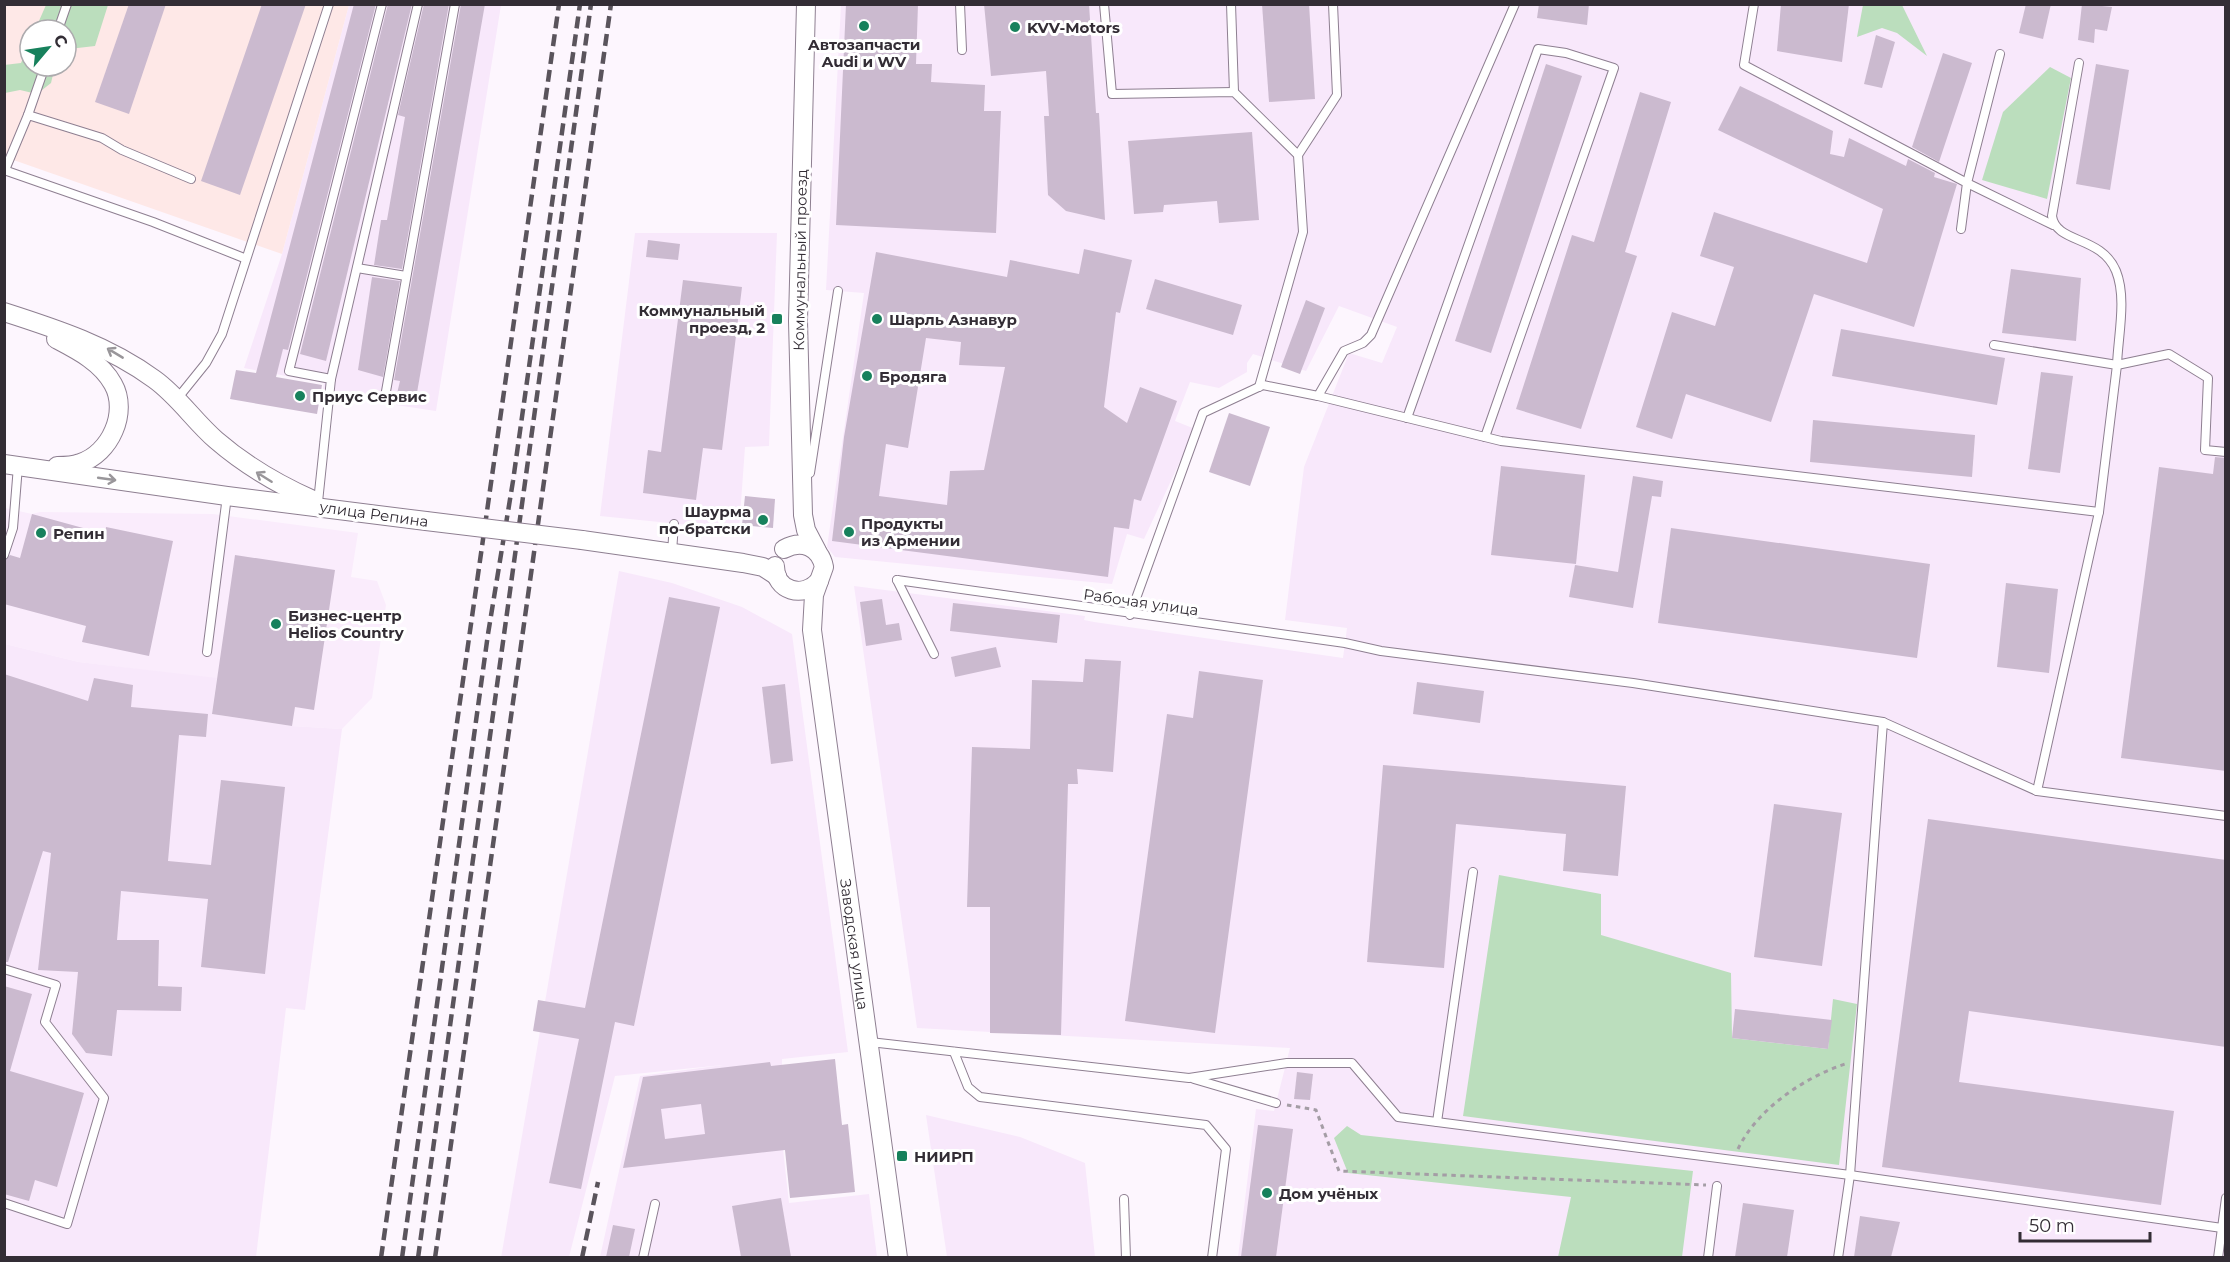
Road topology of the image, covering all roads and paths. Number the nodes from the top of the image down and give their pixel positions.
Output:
1 (329, 4) edge
2 (382, 4) edge
3 (418, 4) edge
4 (455, 4) edge
5 (806, 4) edge
6 (960, 4) edge
7 (1104, 4) edge
8 (1232, 4) edge
9 (1333, 4) edge
10 (1515, 4) edge
11 (1754, 4) edge
12 (962, 50) dead end
13 (2001, 54) dead end
14 (2079, 63) dead end
15 (41, 78) edge
16 (1234, 92) junction
17 (28, 115) junction
18 (1298, 155) junction
19 (5, 170) edge
20 (191, 179) dead end
21 (1967, 183) junction
22 (2053, 225) junction
23 (1961, 229) dead end
24 (244, 258) junction
25 (357, 268) junction
26 (406, 276) junction
27 (838, 291) dead end
28 (8, 313) edge
29 (1994, 345) dead end
30 (2118, 365) junction
31 (331, 380) junction
32 (1259, 387) junction
33 (1318, 396) junction
34 (385, 397) dead end
35 (177, 399) junction
36 (1407, 418) junction
37 (1485, 437) junction
38 (2226, 452) edge
39 (17, 466) edge
40 (227, 496) junction
41 (802, 496) junction
42 (318, 502) junction
43 (337, 508) junction
44 (2099, 512) junction
45 (803, 515) junction
46 (674, 524) dead end
47 (782, 551) junction
48 (671, 553) junction
49 (818, 553) junction
50 (4, 555) edge
51 (743, 562) junction
52 (819, 581) junction
53 (781, 582) junction
54 (1130, 615) junction
55 (812, 630) junction
56 (207, 652) dead end
57 (934, 654) dead end
58 (1882, 722) junction
59 (2037, 791) junction
60 (2226, 816) edge
61 (1473, 872) dead end
62 (4, 969) edge
63 (868, 1042) junction
64 (954, 1052) junction
65 (1858, 1059) junction
66 (1189, 1078) junction
67 (1276, 1103) joint
68 (1437, 1122) junction
69 (1733, 1160) junction
70 (1850, 1175) junction
71 (1717, 1186) joint
72 (2226, 1198) edge
73 (1124, 1199) dead end
74 (4, 1203) edge
75 (655, 1204) dead end
76 (2222, 1228) junction
77 (643, 1257) edge
78 (898, 1257) edge
79 (1126, 1257) edge
80 (1212, 1257) edge
81 (1708, 1257) edge
82 (1838, 1257) edge
83 (2218, 1257) edge

1 - 24 lane
2 - 31 lane
3 - 25 lane
4 - 26 lane
5 - 41 street, Коммунальный проезд
6 - 12 lane
7 - 16 lane
8 - 16 lane
9 - 18 lane
10 - 33 lane
11 - 21 lane
13 - 21 lane
14 - 22 lane
15 - 17 lane
16 - 18 lane
17 - 19 lane
17 - 20 lane
18 - 32 lane
19 - 24 lane
21 - 22 lane
21 - 23 lane
22 - 30 lane
24 - 35 lane
25 - 26 lane
25 - 31 lane
26 - 34 lane
27 - 41 lane
35 -> 28 street
28 - 39 street
29 - 30 lane
30 - 38 lane
30 - 44 lane
31 - 42 lane
32 - 33 lane
32 - 54 lane
33 - 36 lane
42 -> 35 street
36 - 37 lane
36 - 37 lane
37 - 44 lane
39 -> 40 street, улица Репина
39 - 50 lane
40 - 43 street, улица Репина
40 - 56 lane
41 - 45 street, Коммунальный проезд
42 - 43 street
43 - 48 street, улица Репина, bridge
44 - 59 lane
45 - 47 street, Коммунальный проезд
45 - 49 street, Коммунальный проезд
46 - 48 lane
47 - 49 street
47 - 51 street, улица Репина
47 - 53 street
48 - 51 street, улица Репина
49 - 52 street
51 - 53 street, улица Репина
52 - 53 street
52 - 55 street, Заводская улица
53 - 55 street, Заводская улица
54 - 57 lane, Рабочая улица
54 - 58 lane, Рабочая улица
55 - 63 street, Заводская улица
58 - 59 lane, Рабочая улица
58 - 65 lane
59 - 60 lane, Рабочая улица
61 - 68 lane
62 - 74 lane
63 - 64 lane
63 - 78 street, Заводская улица
64 - 66 lane
64 - 80 lane
65 - 69 path
65 - 70 lane
66 - 67 lane
66 - 68 lane
67 - 71 path
68 - 69 lane
69 - 70 lane
70 - 76 lane
70 - 82 lane
71 - 81 lane
72 - 76 lane
73 - 79 lane
75 - 77 lane
76 - 83 lane

